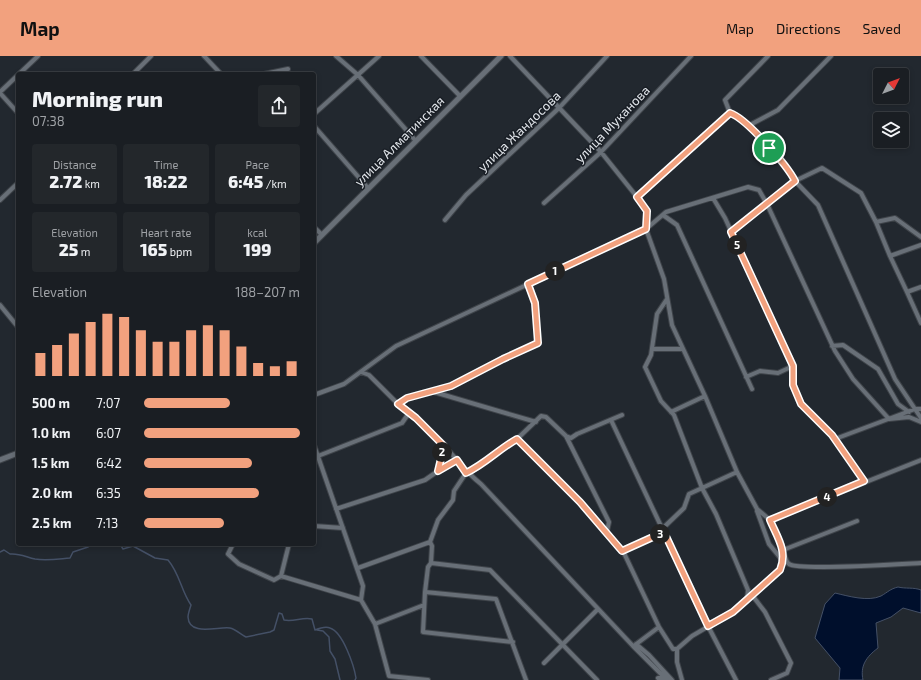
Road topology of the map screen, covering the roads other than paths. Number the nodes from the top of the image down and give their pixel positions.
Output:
1 (38, 56) edge
2 (151, 56) edge
3 (204, 56) edge
4 (336, 56) edge
5 (379, 56) edge
6 (422, 56) edge
7 (501, 56) edge
8 (510, 56) edge
9 (607, 56) edge
10 (691, 56) edge
11 (768, 56) edge
12 (830, 56) edge
13 (288, 69) dead end
14 (20, 72) edge
15 (135, 72) edge
16 (219, 72) edge
17 (274, 72) edge
18 (358, 75) junction
19 (16, 76) edge
20 (0, 93) edge
21 (460, 96) junction
22 (560, 108) junction
23 (16, 111) edge
24 (316, 112) edge
25 (730, 113) junction
26 (748, 126) junction
27 (316, 128) edge
28 (415, 140) junction
29 (601, 152) junction
30 (795, 181) junction
31 (16, 185) edge
32 (368, 188) junction
33 (637, 197) junction
34 (713, 198) junction
35 (0, 200) edge
36 (544, 203) dead end
37 (767, 204) junction
38 (663, 215) junction
39 (445, 220) dead end
40 (876, 222) junction
41 (316, 229) edge
42 (646, 229) junction
43 (731, 232) junction
44 (322, 235) junction
45 (921, 237) edge
46 (316, 241) edge
47 (921, 246) edge
48 (890, 256) junction
49 (528, 284) junction
50 (921, 287) edge
51 (908, 292) junction
52 (667, 299) junction
53 (0, 305) edge
54 (921, 323) edge
55 (16, 325) edge
56 (832, 346) junction
57 (652, 349) junction
58 (683, 349) junction
59 (793, 366) junction
60 (361, 372) junction
61 (746, 377) junction
62 (752, 389) dead end
63 (434, 392) junction
64 (316, 394) edge
65 (705, 396) junction
66 (398, 404) junction
67 (915, 409) junction
68 (921, 409) edge
69 (409, 412) junction
70 (671, 412) junction
71 (909, 412) junction
72 (622, 415) dead end
73 (921, 418) edge
74 (889, 419) junction
75 (611, 420) junction
76 (536, 422) junction
77 (921, 422) edge
78 (566, 436) junction
79 (517, 439) junction
80 (835, 440) junction
81 (444, 446) junction
82 (316, 450) edge
83 (16, 454) edge
84 (318, 456) junction
85 (0, 460) edge
86 (457, 460) junction
87 (921, 460) edge
88 (438, 471) junction
89 (737, 472) junction
90 (466, 473) junction
91 (864, 481) junction
92 (702, 488) junction
93 (336, 509) junction
94 (757, 509) junction
95 (770, 520) junction
96 (857, 521) dead end
97 (316, 526) edge
98 (343, 528) junction
99 (607, 531) junction
100 (663, 531) junction
101 (430, 542) junction
102 (232, 546) edge
103 (288, 546) edge
104 (783, 550) junction
105 (622, 551) junction
106 (783, 562) junction
107 (431, 563) junction
108 (921, 563) edge
109 (358, 568) junction
110 (281, 576) junction
111 (425, 592) junction
112 (752, 595) junction
113 (361, 600) junction
114 (747, 600) junction
115 (424, 605) junction
116 (598, 609) junction
117 (375, 624) junction
118 (708, 626) junction
119 (659, 627) junction
120 (513, 642) junction
121 (563, 644) junction
122 (634, 645) junction
123 (677, 649) junction
124 (544, 663) dead end
125 (669, 679) edge
126 (428, 680) edge
127 (526, 680) edge
128 (597, 680) edge
129 (660, 680) edge
130 (682, 680) edge
131 (736, 680) edge
132 (771, 680) edge

1 - 14 street
2 - 15 street
3 - 16 street
4 - 18 street
5 - 18 street
6 - 21 street
7 - 21 street, улица Алматинская
8 - 22 street
9 - 22 street, улица Жандосова
10 - 29 street, улица Муканова
11 - 25 street
12 - 26 street
13 - 17 street
18 - 24 street
18 - 28 street
19 - 20 street
20 - 23 street
21 - 28 street, улица Алматинская
22 - 29 street
22 - 39 street, улица Жандосова
25 - 26 street
25 - 33 street
26 - 30 street
27 - 32 street
28 - 32 street, улица Алматинская
29 - 33 street
29 - 36 street, улица Муканова
30 - 37 street
30 - 40 street
30 - 67 street
31 - 35 street
32 - 44 street, улица Алматинская
33 - 42 street
34 - 37 street
34 - 38 street
34 - 43 street
37 - 43 street
37 - 56 street
38 - 42 street
38 - 61 street
40 - 45 street
40 - 48 street
41 - 44 street
42 - 49 street
42 - 52 street
43 - 59 street
44 - 46 street, улица Алматинская
47 - 48 street
48 - 51 street
49 - 60 street
49 - 63 street
50 - 51 street
51 - 54 street
52 - 57 street
52 - 58 street
53 - 55 street
56 - 71 street
56 - 74 street
57 - 58 street
57 - 70 street
58 - 65 street
59 - 61 street
59 - 80 street
60 - 64 street
60 - 66 street
61 - 62 street
63 - 66 street
63 - 76 street
65 - 70 street
65 - 89 street
66 - 69 street
67 - 68 street
67 - 71 street
67 - 73 street
69 - 81 street
69 - 84 street
70 - 92 street
71 - 74 street
72 - 75 street
74 - 77 street
74 - 80 street
75 - 78 street
75 - 100 street
76 - 78 street
76 - 79 street
78 - 99 street
79 - 90 street
79 - 99 street
80 - 91 street
81 - 86 street
81 - 88 street
82 - 84 street
83 - 85 street
84 - 93 street
86 - 88 street
86 - 90 street
87 - 91 street
88 - 93 street
89 - 92 street
89 - 94 street
90 - 101 street
90 - 116 street
91 - 95 street
92 - 100 street
92 - 114 street
93 - 98 street
94 - 95 street
94 - 106 street
95 - 104 street
96 - 104 street
97 - 98 street
98 - 109 street
99 - 105 street
100 - 105 street
100 - 118 street
101 - 107 street
101 - 109 street
102 - 110 street
103 - 110 street
104 - 106 street
104 - 108 street
105 - 119 street
106 - 112 street
107 - 111 street
107 - 121 street
109 - 113 street
110 - 113 street
111 - 115 street
111 - 120 street
112 - 114 street
112 - 132 street
113 - 117 street
114 - 118 street
115 - 117 street
115 - 120 street
116 - 121 street
116 - 122 street
117 - 126 street
118 - 123 street
118 - 131 street
119 - 122 street
119 - 123 street
120 - 127 street
121 - 124 street
121 - 128 street
122 - 125 street
123 - 130 street
125 - 129 street

